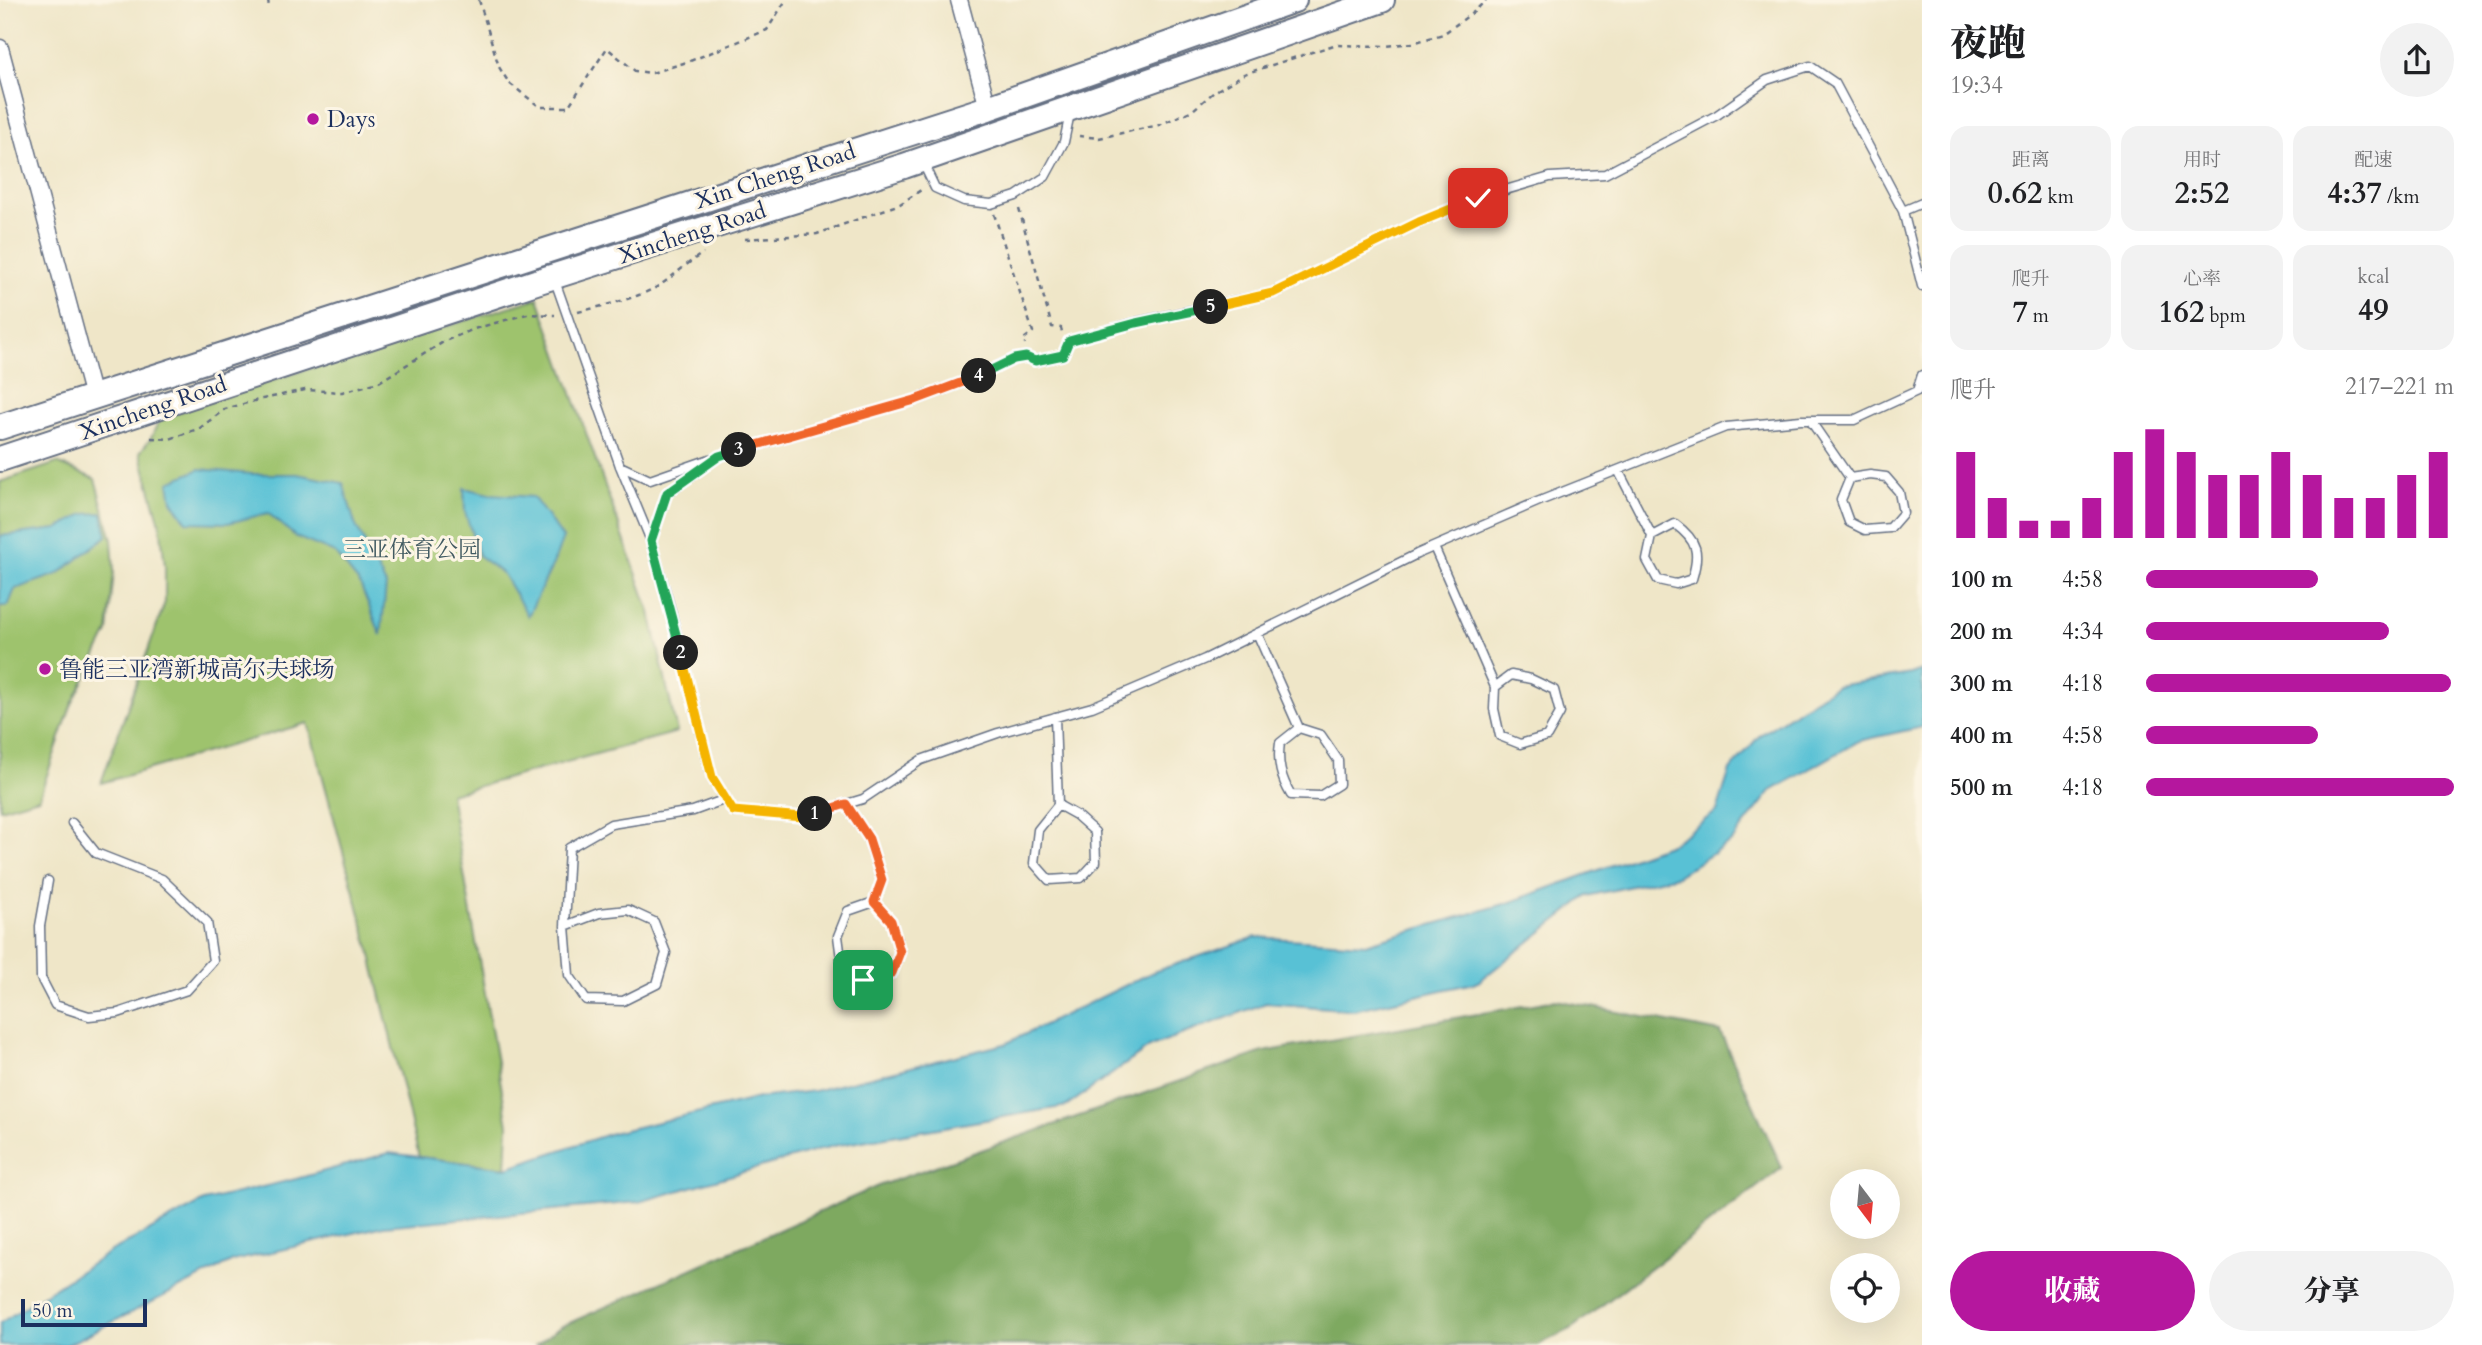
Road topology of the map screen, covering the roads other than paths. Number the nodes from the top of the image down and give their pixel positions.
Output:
1 (958, 0) edge
2 (1294, 0) edge
3 (1382, 0) edge
4 (0, 48) edge
5 (988, 108) junction
6 (1071, 109) junction
7 (927, 171) junction
8 (1922, 203) edge
9 (1903, 211) junction
10 (554, 276) junction
11 (1922, 286) edge
12 (1922, 375) edge
13 (93, 397) junction
14 (1810, 420) junction
15 (0, 427) edge
16 (719, 456) junction
17 (0, 459) edge
18 (620, 466) junction
19 (1618, 470) junction
20 (1850, 478) junction
21 (1652, 536) junction
22 (651, 541) junction
23 (1434, 547) junction
24 (1257, 633) junction
25 (1495, 687) junction
26 (1055, 717) junction
27 (1298, 728) junction
28 (726, 799) junction
29 (846, 804) junction
30 (1058, 806) junction
31 (72, 823) dead end
32 (48, 881) dead end
33 (874, 902) junction
34 (565, 926) junction

1 - 5 street
2 - 5 main road, Xin Cheng Road
3 - 6 main road, Xincheng Road
4 - 13 street
5 - 13 main road, Xin Cheng Road
6 - 7 main road, Xincheng Road
6 - 7 lane
7 - 10 main road, Xincheng Road
8 - 9 lane
9 - 11 lane
9 - 16 lane
10 - 17 main road, Xincheng Road
10 - 18 lane
12 - 14 lane
13 - 15 main road, Xincheng Road
14 - 19 lane
14 - 20 lane
16 - 18 lane
16 - 22 lane
18 - 22 lane
19 - 21 lane
19 - 23 lane
20 - 20 lane
21 - 21 lane
22 - 28 lane
23 - 24 lane
23 - 25 lane
24 - 26 lane
24 - 27 lane
25 - 25 lane
26 - 29 lane
26 - 30 lane
27 - 27 lane
28 - 29 lane
28 - 34 lane
29 - 33 lane
30 - 30 lane
31 - 32 lane
33 - 33 lane
34 - 34 lane

